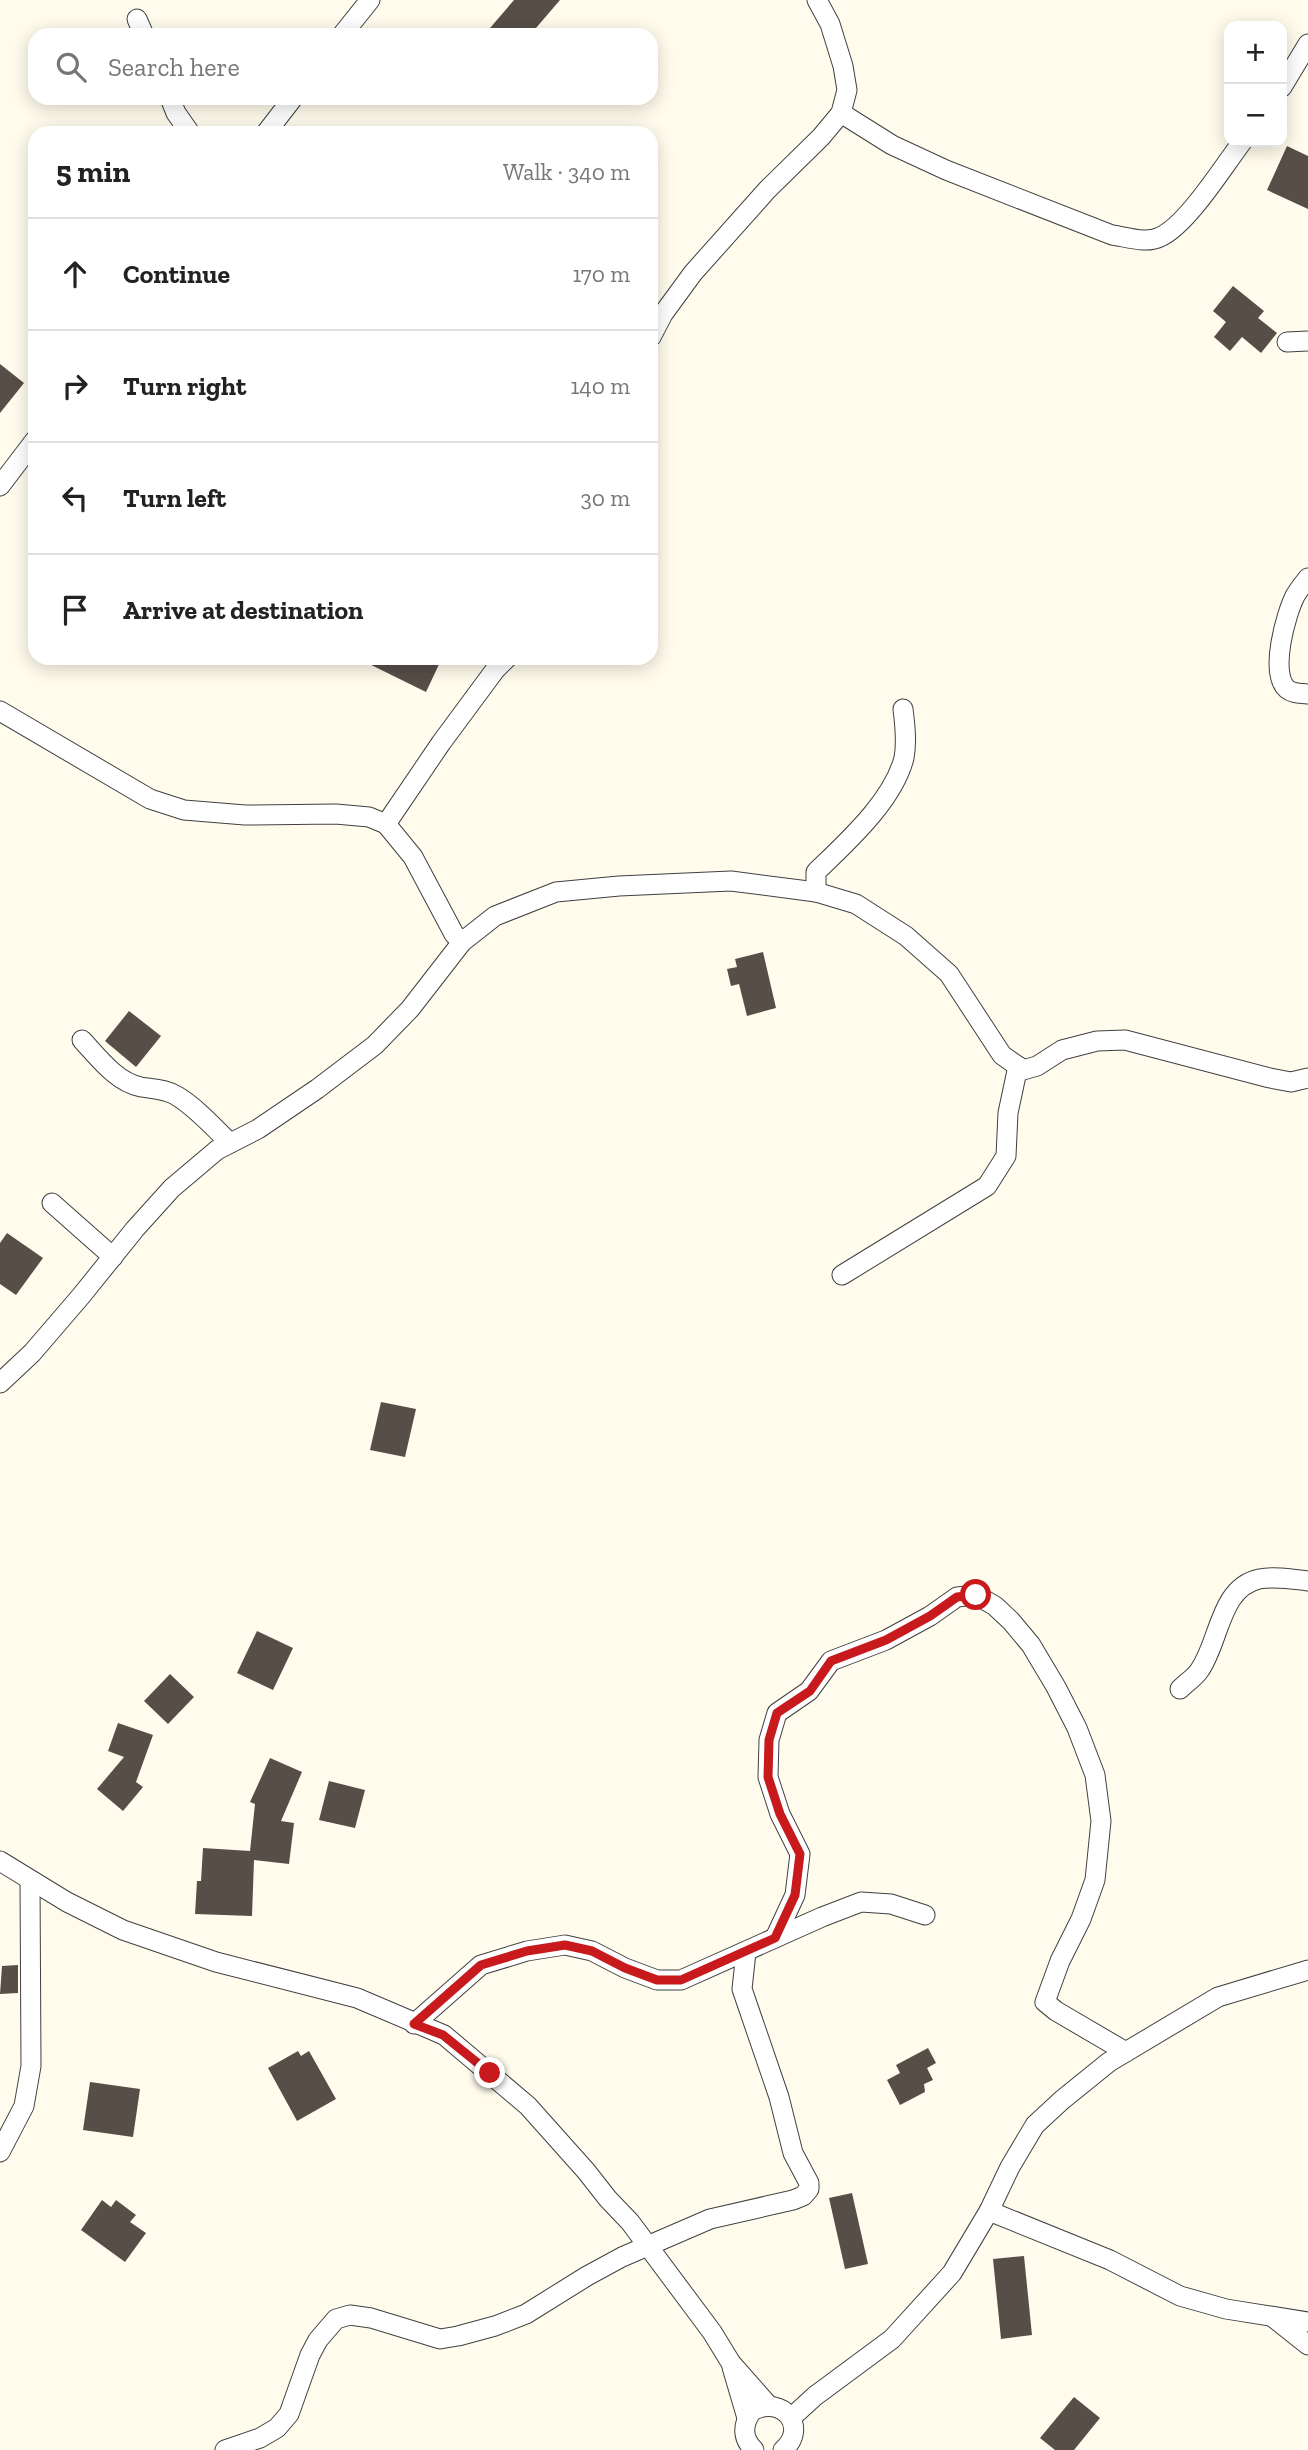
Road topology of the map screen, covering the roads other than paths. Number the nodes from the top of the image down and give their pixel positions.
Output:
1 (370, 0) edge
2 (817, 0) edge
3 (348, 28) edge
4 (1308, 44) edge
5 (1284, 84) edge
6 (173, 105) edge
7 (288, 105) edge
8 (841, 113) junction
9 (185, 126) edge
10 (271, 126) edge
11 (1238, 147) edge
12 (658, 324) edge
13 (1308, 341) edge
14 (1287, 342) dead end
15 (28, 449) edge
16 (0, 486) edge
17 (1308, 578) edge
18 (500, 665) edge
19 (1308, 694) edge
20 (903, 709) dead end
21 (0, 711) edge
22 (386, 824) junction
23 (816, 892) junction
24 (462, 942) junction
25 (82, 1040) dead end
26 (1018, 1066) junction
27 (1308, 1078) edge
28 (230, 1143) junction
29 (52, 1203) dead end
30 (113, 1257) junction
31 (842, 1275) dead end
32 (0, 1383) edge
33 (1308, 1581) edge
34 (1180, 1689) dead end
35 (0, 1861) edge
36 (30, 1880) junction
37 (925, 1914) dead end
38 (775, 1938) junction
39 (746, 1952) junction
40 (1308, 1970) edge
41 (414, 2024) junction
42 (1126, 2052) junction
43 (0, 2152) edge
44 (989, 2211) junction
45 (648, 2247) junction
46 (1273, 2318) junction
47 (1308, 2322) edge
48 (1308, 2345) edge
49 (731, 2363) junction
50 (768, 2405) junction
51 (747, 2418) junction
52 (791, 2418) junction
53 (746, 2447) edge
54 (786, 2449) edge
55 (225, 2450) edge

1 - 3 street
2 - 8 street
4 - 5 street
6 - 9 street
7 - 10 street
8 - 11 street
8 - 12 street
13 - 14 street
15 - 16 street
17 - 19 street
18 - 22 street
20 - 23 street
21 - 22 street
22 - 24 street
23 - 24 street
23 - 26 street
24 - 28 street
25 - 28 street
26 - 27 street
26 - 31 street
28 - 30 street
29 - 30 street
30 - 32 street
33 - 34 street
35 - 36 street
36 - 41 street
36 - 43 street
37 - 38 street
38 - 39 street
38 - 42 street
39 - 41 street
39 - 45 street
40 - 42 street
41 - 45 street
42 - 44 street
44 - 46 street
44 - 52 street
45 - 49 street
45 - 55 street
46 - 47 street
46 - 48 street
49 - 50 street
49 - 51 street
50 - 51 street
50 - 52 street
51 - 53 street
52 - 54 street

